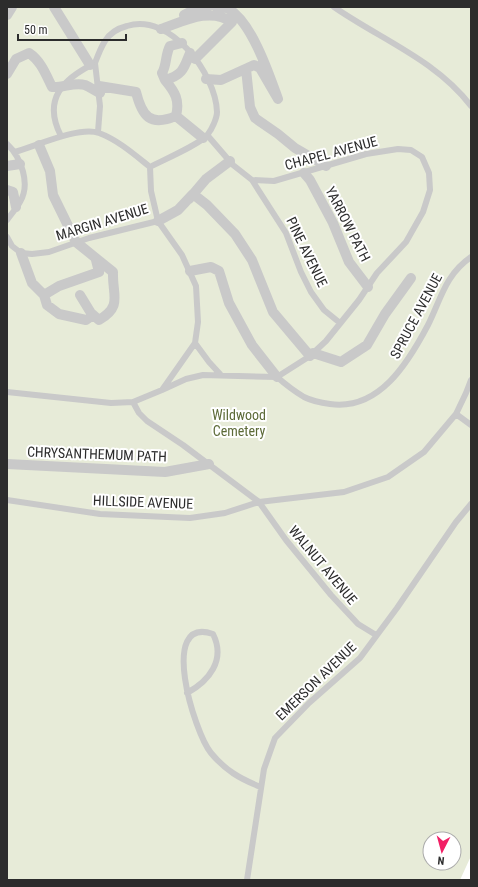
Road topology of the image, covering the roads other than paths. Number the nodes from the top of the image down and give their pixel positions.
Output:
1 (12, 7) edge
2 (54, 7) edge
3 (208, 7) edge
4 (216, 7) edge
5 (334, 7) edge
6 (7, 15) edge
7 (160, 28) junction
8 (182, 43) junction
9 (192, 56) junction
10 (93, 64) junction
11 (246, 69) junction
12 (7, 74) edge
13 (206, 78) junction
14 (165, 80) junction
15 (62, 88) junction
16 (99, 90) junction
17 (471, 106) edge
18 (176, 116) junction
19 (98, 132) junction
20 (61, 136) junction
21 (206, 137) junction
22 (7, 144) edge
23 (39, 145) junction
24 (15, 152) junction
25 (230, 161) junction
26 (20, 164) junction
27 (7, 166) edge
28 (326, 166) junction
29 (150, 167) junction
30 (304, 173) junction
31 (252, 180) junction
32 (7, 190) edge
33 (194, 194) junction
34 (16, 207) junction
35 (7, 220) edge
36 (158, 221) junction
37 (7, 237) edge
38 (76, 242) junction
39 (9, 244) edge
40 (21, 253) junction
41 (471, 257) edge
42 (96, 260) junction
43 (190, 271) junction
44 (411, 278) dead end
45 (368, 287) junction
46 (44, 295) junction
47 (80, 295) dead end
48 (93, 315) junction
49 (340, 323) junction
50 (195, 343) junction
51 (311, 355) junction
52 (220, 374) junction
53 (277, 377) junction
54 (471, 380) edge
55 (162, 390) junction
56 (7, 392) edge
57 (133, 402) junction
58 (456, 414) junction
59 (471, 425) edge
60 (7, 464) edge
61 (209, 464) junction
62 (7, 500) edge
63 (259, 502) junction
64 (471, 504) edge
65 (376, 635) junction
66 (187, 693) junction
67 (261, 788) junction
68 (247, 880) edge

1 - 6 street
2 - 10 street
3 - 7 street
4 - 11 street
5 - 17 lane
7 - 8 lane
7 - 9 street
7 - 10 lane
8 - 9 lane
8 - 14 street
9 - 13 lane
9 - 14 street
10 - 15 lane
10 - 16 lane
11 - 13 street
11 - 28 street
12 - 15 street
13 - 21 lane
14 - 18 street
15 - 16 street
15 - 20 lane
16 - 18 street
16 - 19 lane
18 - 21 street
19 - 20 lane
19 - 29 lane
20 - 23 lane
21 - 25 lane, PINE AVENUE
21 - 29 lane
22 - 24 lane
23 - 24 lane
23 - 38 street
24 - 26 lane
25 - 31 lane, PINE AVENUE
25 - 33 street
26 - 27 street
26 - 34 lane
28 - 30 lane, CHAPEL AVENUE
28 - 45 lane, CHAPEL AVENUE
29 - 36 lane, MARGIN AVENUE
30 - 31 lane, CHAPEL AVENUE
30 - 45 street, YARROW PATH
31 - 49 lane, PINE AVENUE
32 - 34 street
33 - 36 street
33 - 51 street
34 - 35 lane
36 - 38 lane, MARGIN AVENUE
36 - 43 lane
37 - 39 lane
38 - 40 lane, MARGIN AVENUE
38 - 42 street
39 - 40 lane
40 - 46 street
41 - 53 lane, SPRUCE AVENUE
42 - 46 street
42 - 48 street
43 - 50 lane
43 - 53 street
44 - 51 street
45 - 49 lane, CHAPEL AVENUE
46 - 48 street
47 - 48 street
49 - 51 lane, CHAPEL AVENUE
50 - 52 lane
50 - 55 lane
51 - 53 lane, CHAPEL AVENUE
52 - 53 lane
52 - 55 lane
54 - 58 lane, HILLSIDE AVENUE
55 - 57 lane
56 - 57 lane
57 - 61 lane
58 - 59 lane
58 - 63 lane, HILLSIDE AVENUE
60 - 61 street, CHRYSANTHEMUM PATH
61 - 63 lane
62 - 63 lane, HILLSIDE AVENUE
63 - 65 lane, WALNUT AVENUE
64 - 65 lane, EMERSON AVENUE
65 - 67 lane, EMERSON AVENUE
66 - 66 lane
66 - 67 lane
67 - 68 lane, EMERSON AVENUE

